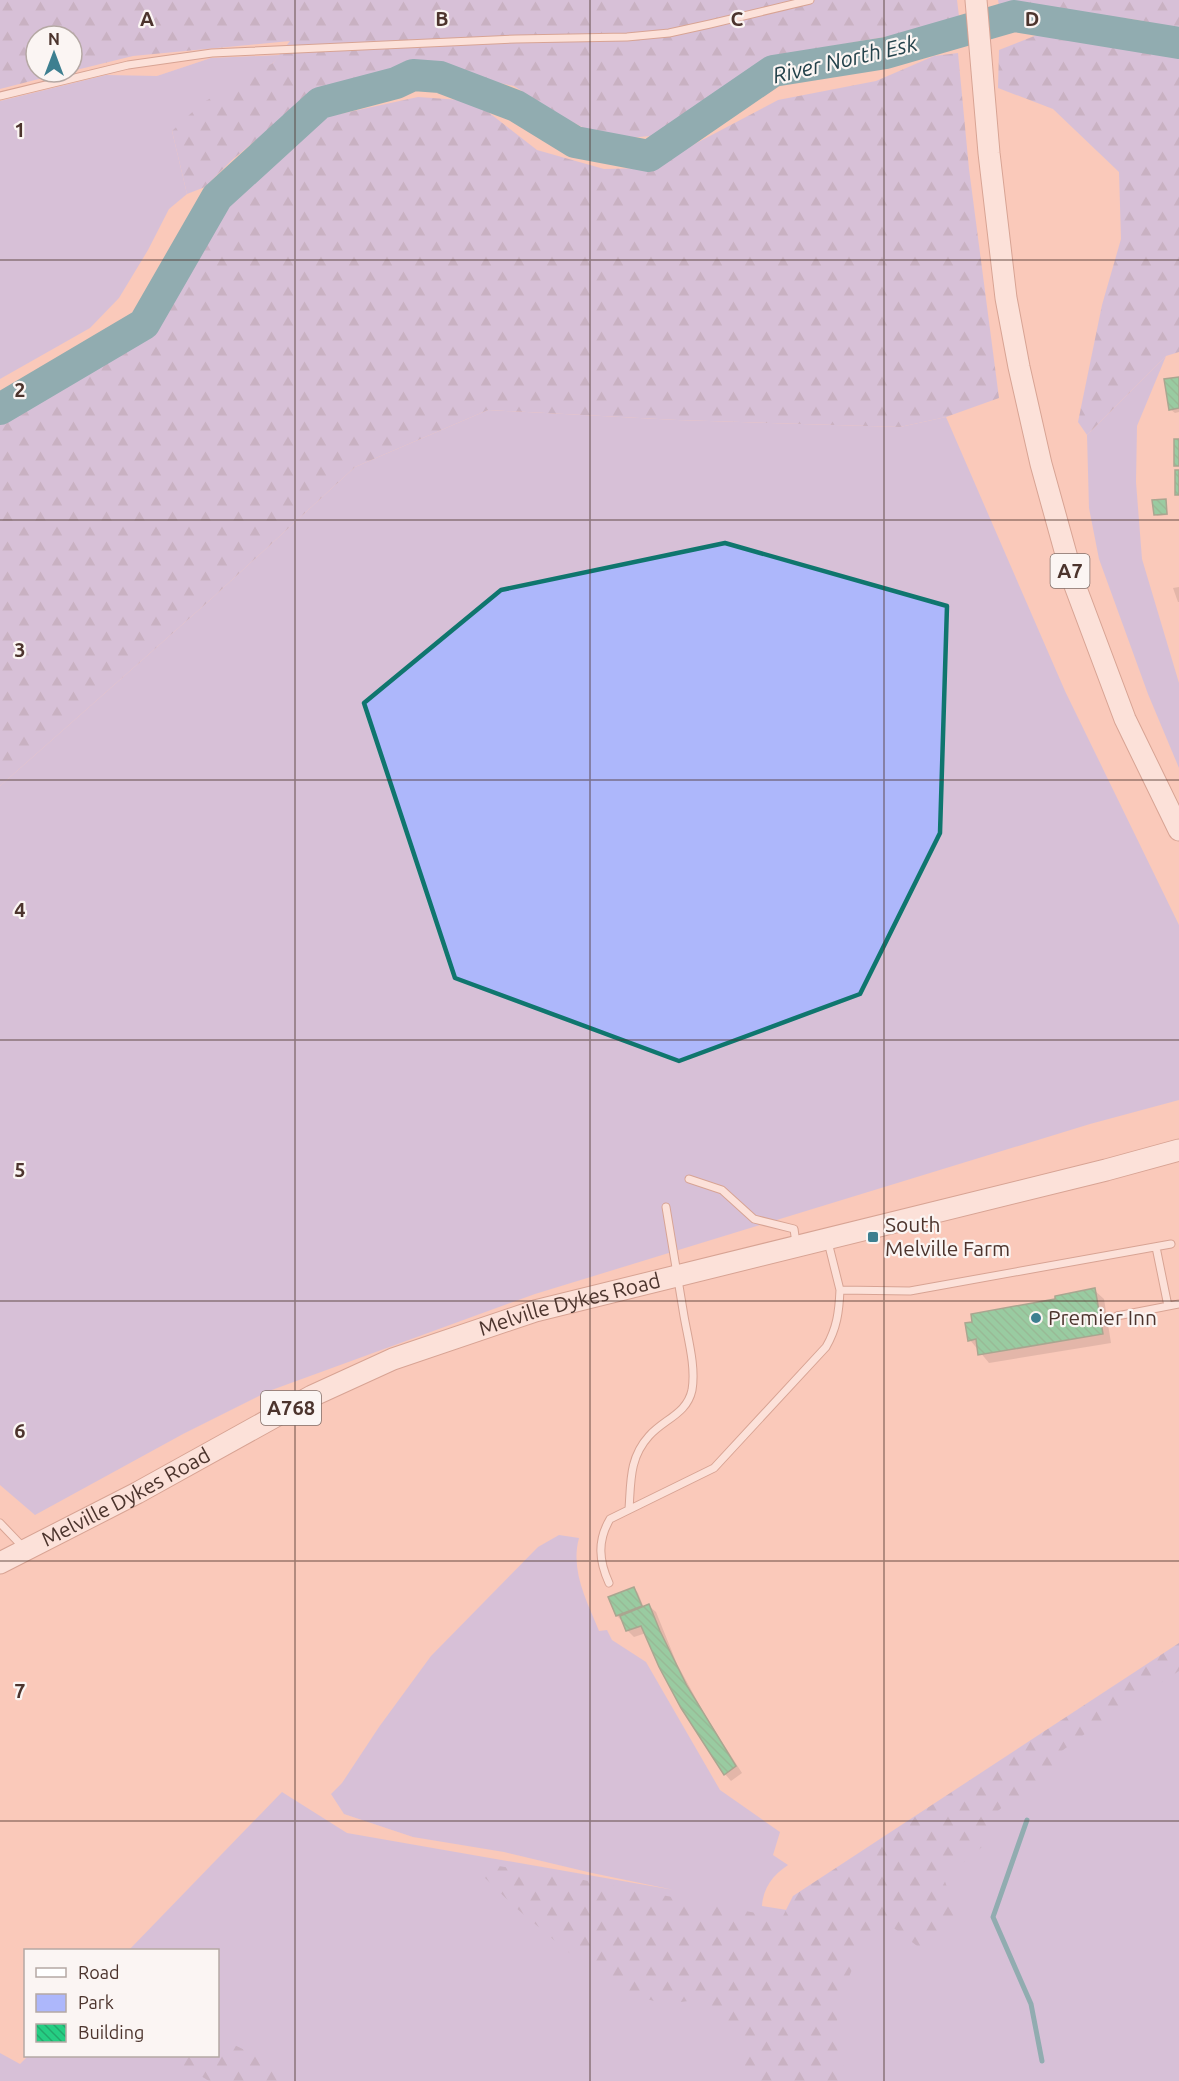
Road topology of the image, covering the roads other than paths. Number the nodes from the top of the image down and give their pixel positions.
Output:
1 (810, 0) edge
2 (976, 0) edge
3 (0, 96) edge
4 (1179, 830) edge
5 (1179, 1150) edge
6 (689, 1179) dead end
7 (666, 1207) dead end
8 (828, 1239) junction
9 (1171, 1244) dead end
10 (797, 1247) junction
11 (1156, 1247) junction
12 (677, 1276) junction
13 (840, 1290) junction
14 (1179, 1304) edge
15 (1168, 1306) junction
16 (1117, 1316) dead end
17 (629, 1509) junction
18 (0, 1523) edge
19 (26, 1550) junction
20 (0, 1563) edge
21 (609, 1583) dead end

1 - 3 lane
2 - 4 main road, A7
5 - 8 main road, Melville Dykes Road / A768
6 - 10 lane
7 - 12 lane
8 - 10 main road, Melville Dykes Road / A768
8 - 13 lane
9 - 11 lane
10 - 12 main road, Melville Dykes Road / A768
11 - 13 lane
11 - 15 lane
12 - 17 lane
12 - 19 main road, Melville Dykes Road / A768
13 - 17 lane
14 - 15 lane
15 - 16 lane
17 - 21 lane
18 - 19 lane
19 - 20 main road, Melville Dykes Road / A768

